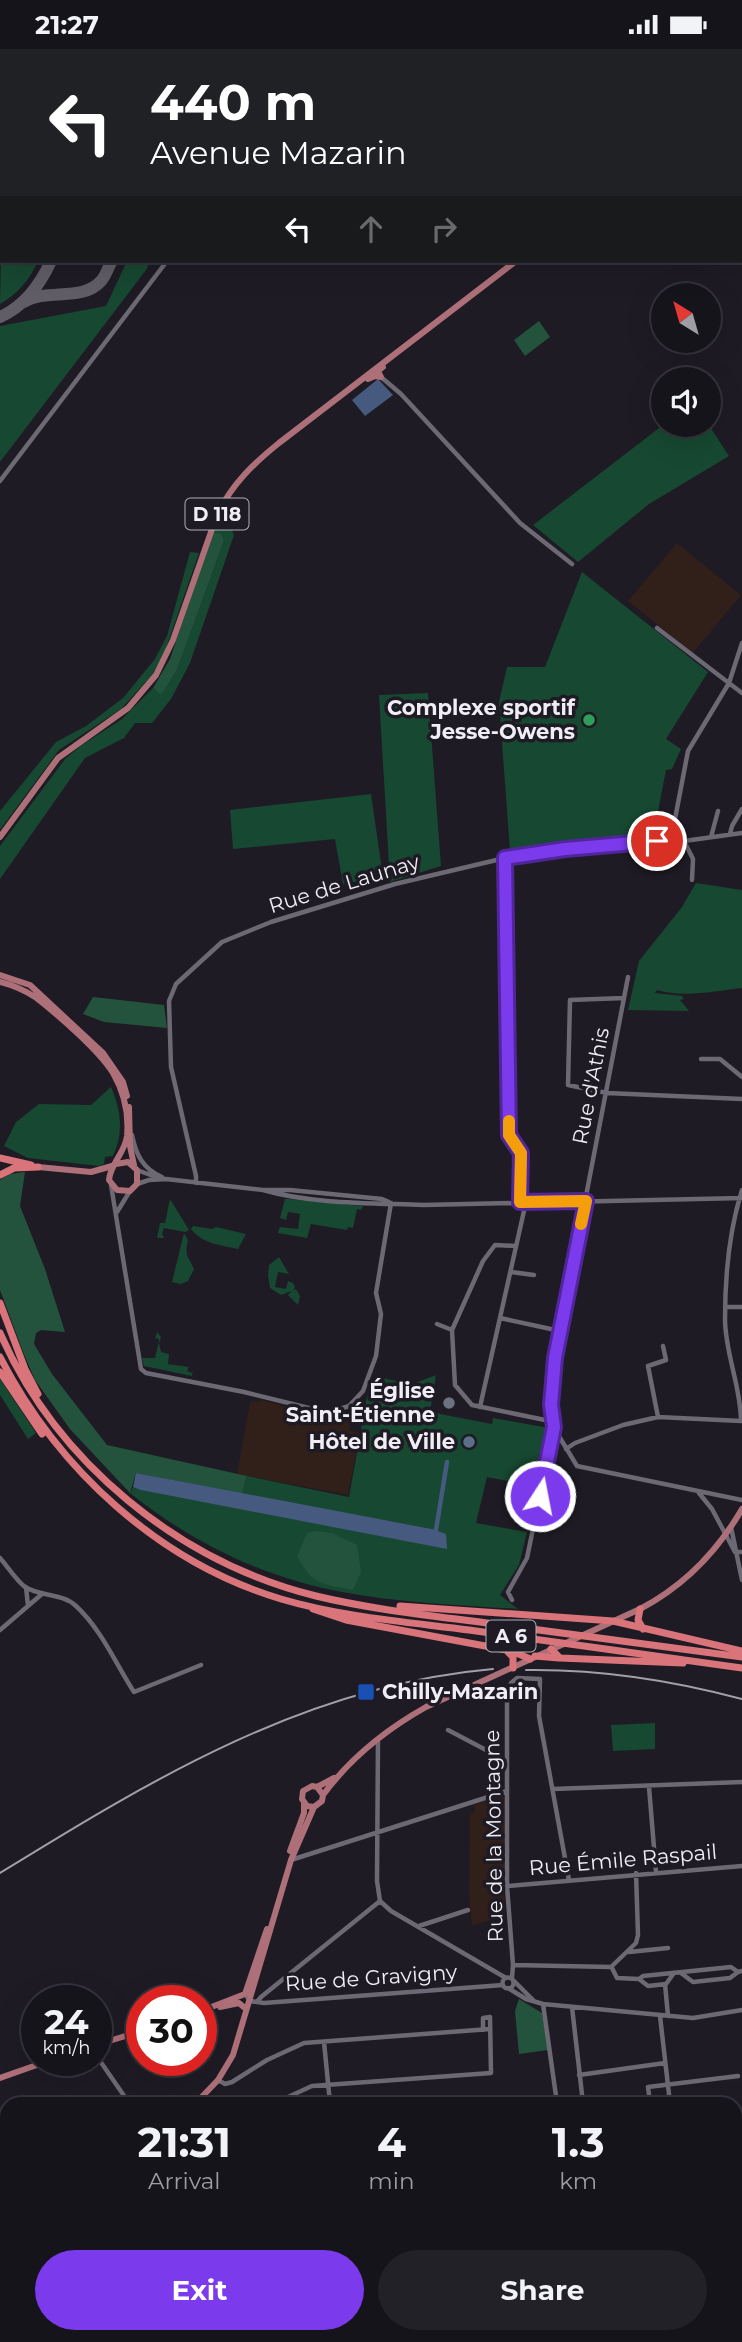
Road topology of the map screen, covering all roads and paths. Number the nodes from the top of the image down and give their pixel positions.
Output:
1 (165, 263) edge
2 (513, 263) edge
3 (399, 351) junction
4 (381, 377) junction
5 (348, 390) junction
6 (0, 481) edge
7 (572, 564) dead end
8 (657, 628) dead end
9 (742, 643) edge
10 (729, 683) junction
11 (742, 693) edge
12 (742, 809) edge
13 (718, 811) dead end
14 (742, 833) edge
15 (730, 834) junction
16 (0, 837) edge
17 (711, 838) junction
18 (671, 840) junction
19 (684, 841) junction
20 (505, 858) junction
21 (692, 880) dead end
22 (0, 975) edge
23 (628, 977) dead end
24 (0, 982) edge
25 (624, 998) junction
26 (701, 1059) dead end
27 (742, 1077) edge
28 (607, 1093) junction
29 (742, 1099) edge
30 (131, 1129) junction
31 (0, 1158) edge
32 (115, 1165) junction
33 (38, 1167) junction
34 (136, 1169) junction
35 (91, 1172) junction
36 (0, 1175) edge
37 (164, 1178) junction
38 (110, 1182) junction
39 (195, 1183) junction
40 (137, 1184) junction
41 (742, 1190) edge
42 (130, 1191) junction
43 (741, 1198) edge
44 (586, 1201) junction
45 (523, 1202) junction
46 (391, 1203) junction
47 (117, 1213) junction
48 (516, 1246) junction
49 (511, 1272) junction
50 (534, 1275) dead end
51 (0, 1303) edge
52 (725, 1307) junction
53 (742, 1307) edge
54 (500, 1318) junction
55 (437, 1324) dead end
56 (452, 1329) junction
57 (560, 1331) junction
58 (0, 1333) edge
59 (663, 1346) dead end
60 (0, 1357) edge
61 (0, 1372) edge
62 (41, 1404) junction
63 (480, 1407) junction
64 (658, 1417) junction
65 (552, 1419) junction
66 (741, 1421) edge
67 (554, 1427) junction
68 (58, 1448) junction
69 (566, 1449) junction
70 (698, 1493) junction
71 (722, 1497) junction
72 (742, 1500) edge
73 (712, 1509) junction
74 (742, 1509) edge
75 (728, 1534) junction
76 (735, 1552) junction
77 (742, 1552) edge
78 (0, 1558) edge
79 (742, 1580) edge
80 (26, 1587) junction
81 (42, 1594) junction
82 (512, 1600) dead end
83 (310, 1606) junction
84 (27, 1607) junction
85 (384, 1609) junction
86 (640, 1609) junction
87 (613, 1622) junction
88 (643, 1629) junction
89 (0, 1630) edge
90 (554, 1648) junction
91 (505, 1650) junction
92 (742, 1651) edge
93 (533, 1657) junction
94 (742, 1657) edge
95 (560, 1658) junction
96 (713, 1664) junction
97 (201, 1665) dead end
98 (513, 1668) junction
99 (742, 1668) edge
100 (448, 1730) dead end
101 (378, 1738) junction
102 (507, 1761) junction
103 (338, 1775) junction
104 (742, 1782) edge
105 (317, 1787) junction
106 (649, 1787) junction
107 (553, 1789) junction
108 (507, 1791) junction
109 (323, 1795) junction
110 (304, 1803) junction
111 (314, 1807) junction
112 (377, 1833) junction
113 (291, 1860) junction
114 (742, 1866) edge
115 (656, 1872) junction
116 (636, 1873) junction
117 (569, 1880) junction
118 (507, 1887) junction
119 (380, 1901) junction
120 (467, 1910) dead end
121 (418, 1926) junction
122 (668, 1948) dead end
123 (628, 1952) junction
124 (513, 1965) junction
125 (611, 1967) junction
126 (740, 1971) edge
127 (674, 1973) junction
128 (681, 1973) junction
129 (510, 1979) junction
130 (639, 1979) junction
131 (665, 1984) junction
132 (505, 1987) junction
133 (251, 1999) junction
134 (535, 2001) junction
135 (543, 2004) junction
136 (217, 2007) edge
137 (217, 2007) edge
138 (572, 2007) junction
139 (246, 2010) junction
140 (742, 2010) edge
141 (660, 2016) junction
142 (668, 2016) junction
143 (490, 2029) junction
144 (483, 2030) junction
145 (324, 2042) junction
146 (665, 2063) junction
147 (21, 2071) edge
148 (579, 2075) junction
149 (111, 2076) edge
150 (738, 2076) dead end
151 (0, 2078) edge
152 (218, 2080) junction
153 (329, 2084) junction
154 (668, 2085) junction
155 (125, 2097) edge
156 (202, 2097) edge
157 (288, 2097) edge
158 (330, 2097) edge
159 (556, 2097) edge
160 (582, 2097) edge
161 (649, 2097) edge
162 (669, 2097) edge

1 - 6 street
2 - 3 main road, D 118
3 - 4 main road
3 - 5 main road, D 118
4 - 5 main road
4 - 7 street
5 - 16 main road, D 118
8 - 10 street
9 - 10 street
10 - 11 street
10 - 18 street
12 - 15 street
13 - 17 street
14 - 15 street, Rue de Launay
15 - 17 street, Rue de Launay
17 - 19 street, Rue de Launay
18 - 19 street, Rue de Launay
18 - 20 street, Rue de Launay
19 - 21 street
20 - 39 street, Rue de Launay
20 - 45 street
22 - 30 main road
23 - 25 street, Rue d'Athis
24 - 32 main road
25 - 28 street, Rue d'Athis
25 - 28 street
26 - 27 street
28 - 29 street
28 - 44 street, Rue d'Athis
30 - 34 main road
30 - 37 street
31 - 33 highway
32 - 34 main road
32 - 35 main road
32 - 38 main road
33 - 35 main road
33 - 36 highway
34 - 37 street
34 - 40 main road
35 - 38 main road
37 - 39 street
37 - 40 street
38 - 42 main road
38 - 47 street
39 - 46 street
40 - 42 main road
41 - 43 street
42 - 47 street
43 - 44 street
43 - 52 street
44 - 45 street
44 - 57 street, Rue d'Athis
45 - 46 street
45 - 48 street
46 - 47 street
48 - 49 street
48 - 56 street
49 - 50 street
49 - 54 street
51 - 62 highway
52 - 53 street
52 - 66 street
54 - 57 street
54 - 63 street
55 - 56 street
56 - 63 street
57 - 65 street, Rue d'Athis
58 - 62 highway, A 6
59 - 64 street
60 - 68 highway, A 6
61 - 68 highway
62 - 85 highway, A 6
63 - 65 street
64 - 66 street
64 - 69 street
65 - 67 street, Rue d'Athis
67 - 69 street
67 - 82 street
68 - 83 highway, A 6
69 - 70 street
70 - 71 street
70 - 73 street
71 - 72 street
71 - 73 street
73 - 75 street
74 - 75 main road
75 - 76 street
75 - 76 street
75 - 86 main road
76 - 77 street
76 - 79 street
78 - 80 street
80 - 81 street
80 - 84 street
81 - 84 street
81 - 97 street
83 - 91 highway
83 - 96 highway, A 6
84 - 89 street
85 - 87 highway
85 - 94 highway, A 6
86 - 87 main road
86 - 88 highway
87 - 88 highway
87 - 90 main road
88 - 92 highway
90 - 93 main road
90 - 95 highway
91 - 93 highway
91 - 98 highway
93 - 95 highway
93 - 98 main road
95 - 96 highway
96 - 99 highway, A 6
98 - 101 main road
100 - 102 street
101 - 103 main road
101 - 112 street
102 - 107 street, Rue de la Montagne
102 - 108 street, Rue de la Montagne
103 - 105 main road
103 - 109 main road
104 - 106 street
105 - 109 main road
105 - 110 main road
106 - 107 street
106 - 115 street
107 - 117 street
108 - 112 street
108 - 118 street, Rue de la Montagne
109 - 111 main road
110 - 111 main road
110 - 133 main road
111 - 113 main road
112 - 113 street
112 - 119 street
113 - 133 main road
114 - 115 street, Rue Émile Raspail
115 - 116 street, Rue Émile Raspail
116 - 117 street, Rue Émile Raspail
116 - 123 street
117 - 118 street, Rue Émile Raspail
118 - 124 street, Rue de la Montagne
119 - 121 street, Rue de Gravigny
119 - 133 street
120 - 121 street
121 - 129 street, Rue de Gravigny
122 - 123 street
123 - 125 street
124 - 125 street
124 - 129 street, Rue de la Montagne
125 - 130 street
126 - 128 street
126 - 128 street
127 - 128 street
127 - 130 street
127 - 131 street
129 - 132 street
129 - 132 street
129 - 134 street, Rue de Gravigny
130 - 131 street
131 - 142 street
132 - 133 street, Rue de Gravigny
132 - 134 street, Rue de Gravigny
133 - 136 main road
133 - 139 main road
134 - 135 street, Rue de Gravigny
135 - 138 street, Rue de Gravigny
135 - 159 street
137 - 139 main road
138 - 141 street, Rue de Gravigny
138 - 148 street
139 - 152 main road
140 - 142 street, Rue de Gravigny
141 - 142 street, Rue de Gravigny
141 - 146 street
143 - 144 street
143 - 144 street
143 - 153 street
144 - 145 street
145 - 152 street
145 - 153 street
146 - 148 street
146 - 154 street
147 - 151 main road
148 - 160 street
149 - 155 street
150 - 154 street
152 - 156 main road
153 - 157 street
153 - 158 street
154 - 161 street
154 - 162 street

